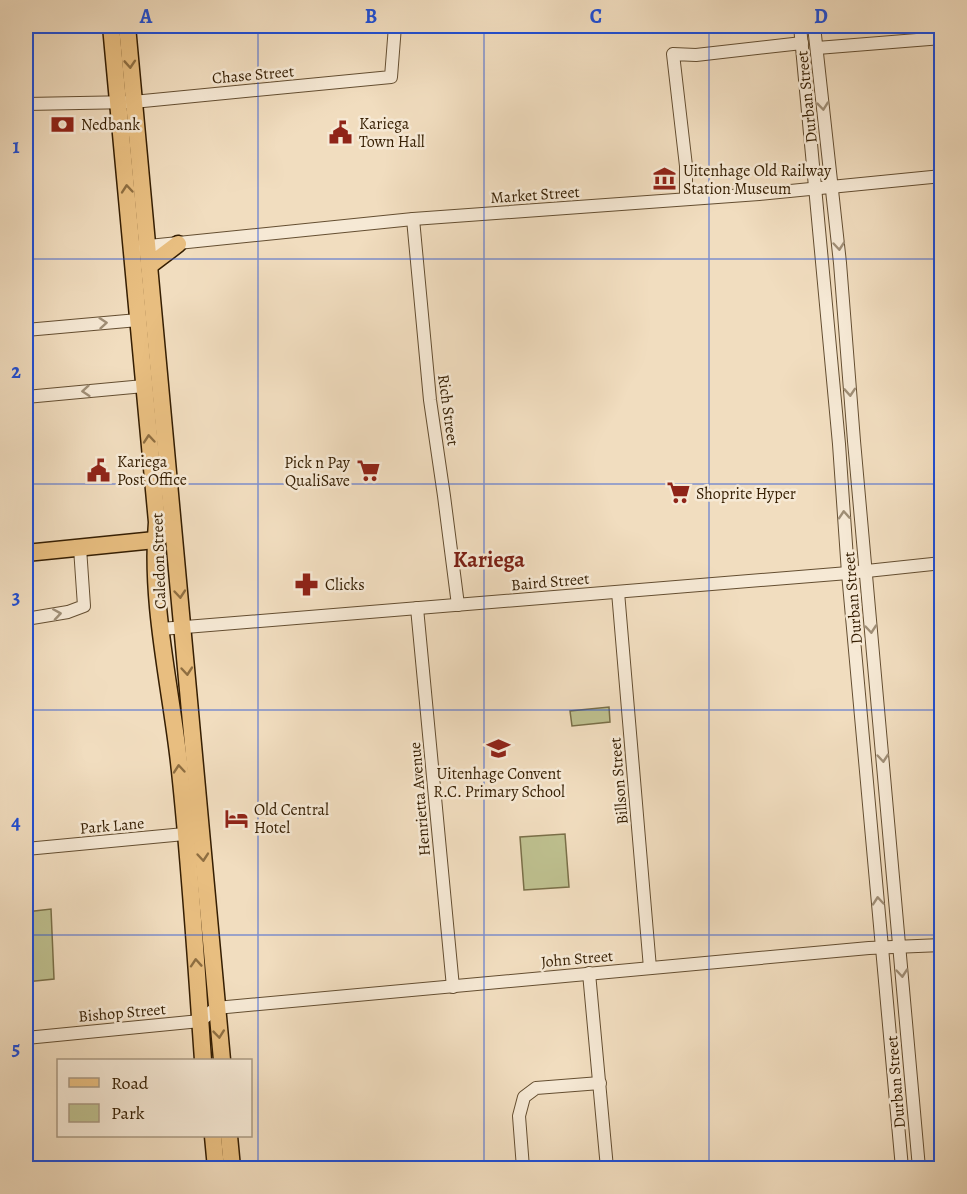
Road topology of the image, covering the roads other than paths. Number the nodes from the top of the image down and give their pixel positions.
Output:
1 (111, 26) edge
2 (127, 26) edge
3 (395, 26) edge
4 (800, 26) edge
5 (814, 26) edge
6 (942, 38) edge
7 (802, 43) junction
8 (817, 48) junction
9 (126, 102) junction
10 (26, 104) edge
11 (942, 176) edge
12 (832, 188) junction
13 (816, 189) junction
14 (687, 199) junction
15 (413, 219) junction
16 (178, 244) junction
17 (140, 247) junction
18 (149, 266) junction
19 (138, 320) junction
20 (26, 330) edge
21 (144, 387) junction
22 (26, 397) edge
23 (173, 520) junction
24 (155, 540) junction
25 (80, 548) junction
26 (26, 553) edge
27 (176, 556) junction
28 (942, 563) edge
29 (867, 571) junction
30 (848, 573) junction
31 (618, 592) junction
32 (458, 605) junction
33 (417, 608) junction
34 (26, 619) edge
35 (182, 626) junction
36 (161, 629) junction
37 (193, 833) junction
38 (26, 849) edge
39 (942, 945) edge
40 (882, 947) junction
41 (900, 947) junction
42 (650, 968) junction
43 (589, 973) junction
44 (453, 987) junction
45 (216, 1008) junction
46 (200, 1022) junction
47 (26, 1038) edge
48 (203, 1059) edge
49 (222, 1059) edge
50 (600, 1083) junction
51 (213, 1137) edge
52 (230, 1137) edge
53 (216, 1168) edge
54 (232, 1168) edge
55 (523, 1168) edge
56 (607, 1168) edge
57 (902, 1168) edge
58 (919, 1168) edge

1 - 9 main road, Caledon Street
2 -> 9 main road, Caledon Street
3 - 9 street, Chase Street
4 - 7 street, Durban Street
5 - 8 street, Durban Street
6 - 8 street
7 - 13 street, Durban Street
7 - 14 street
8 -> 12 street, Durban Street
9 - 10 street, Chase Street
9 - 17 main road, Caledon Street
11 - 12 street, Market Street
12 - 13 street, Market Street
12 -> 29 street, Durban Street
13 - 14 street, Market Street
30 -> 13 street, Durban Street
14 - 15 street, Market Street
15 - 16 street, Market Street
15 - 32 street, Rich Street
16 - 17 street, Market Street
16 - 18 main road
17 - 18 main road, Caledon Street
17 - 19 main road, Caledon Street
18 - 23 main road, Caledon Street
20 -> 19 street
19 - 21 main road, Caledon Street
21 -> 22 street
24 -> 21 main road, Caledon Street
23 - 24 main road
23 - 27 main road, Caledon Street
24 - 25 main road
24 - 27 main road
24 - 36 main road, Caledon Street
25 - 26 main road
34 -> 25 street
27 -> 35 main road, Caledon Street
28 - 29 street, Baird Street
29 - 30 street, Baird Street
29 -> 41 street, Durban Street
30 - 31 street, Baird Street
40 -> 30 street, Durban Street
31 - 32 street, Baird Street
31 - 42 street, Billson Street
32 - 33 street, Baird Street
33 - 35 street, Baird Street
33 - 44 street, Henrietta Avenue
35 - 36 street, Baird Street
35 -> 37 main road, Caledon Street
37 -> 36 main road, Caledon Street
37 - 38 street, Park Lane
37 -> 45 main road, Caledon Street
46 -> 37 main road, Caledon Street
39 - 41 street, John Street
40 - 41 street, John Street
40 - 42 street, John Street
40 - 57 street, Durban Street
41 -> 58 street, Durban Street
42 - 43 street, John Street
43 - 44 street, John Street
43 - 50 street
44 - 45 street, John Street
45 - 46 street
45 -> 49 main road, Caledon Street
46 - 47 street, Bishop Street
46 - 48 main road, Caledon Street
50 - 55 street
50 - 56 street
51 - 53 main road
52 - 54 main road

